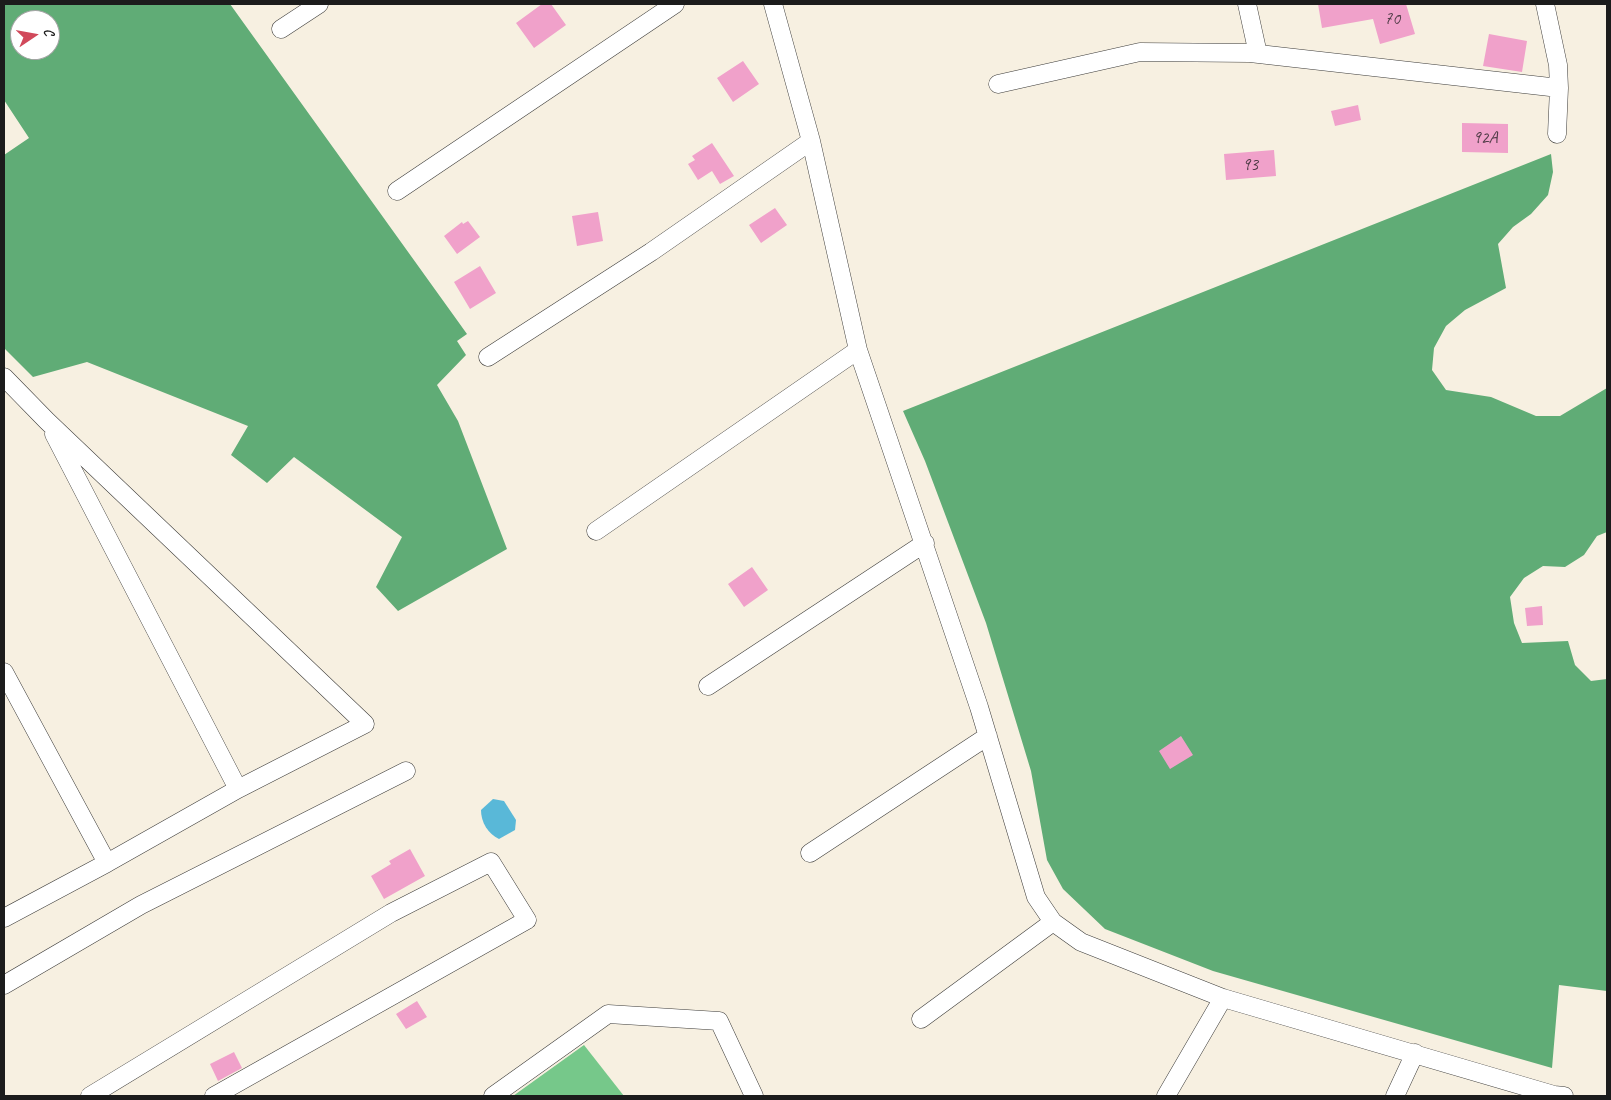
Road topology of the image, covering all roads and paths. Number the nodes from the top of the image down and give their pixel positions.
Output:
1 (319, 4) edge
2 (675, 4) edge
3 (773, 4) edge
4 (1247, 4) edge
5 (1545, 4) edge
6 (281, 29) dead end
7 (1258, 54) junction
8 (998, 84) dead end
9 (1559, 88) junction
10 (1557, 134) dead end
11 (811, 141) junction
12 (397, 192) dead end
13 (858, 350) junction
14 (488, 357) dead end
15 (4, 377) edge
16 (47, 421) junction
17 (596, 531) dead end
18 (925, 543) junction
19 (4, 672) edge
20 (708, 686) dead end
21 (988, 736) junction
22 (406, 771) dead end
23 (238, 789) junction
24 (810, 853) dead end
25 (107, 862) junction
26 (4, 918) edge
27 (1053, 922) junction
28 (4, 985) edge
29 (1223, 998) junction
30 (921, 1019) dead end
31 (1415, 1053) junction
32 (90, 1096) edge
33 (214, 1096) edge
34 (494, 1096) edge
35 (754, 1096) edge
36 (1166, 1096) edge
37 (1394, 1096) edge
38 (1564, 1096) edge

1 - 6 street
2 - 12 street
3 - 11 street
4 - 7 street
5 - 9 street
7 - 8 street
7 - 9 street
9 - 10 street
11 - 13 street
11 - 14 street
13 - 17 street
13 - 18 street
15 - 16 street
16 - 23 street
16 - 23 street
18 - 20 street
18 - 21 street
19 - 25 street
21 - 24 street
21 - 27 street
22 - 28 street
23 - 25 street
25 - 26 street
27 - 29 street
27 - 30 street
29 - 31 street
29 - 36 street
31 - 37 street
31 - 38 street
32 - 33 street
34 - 35 street

